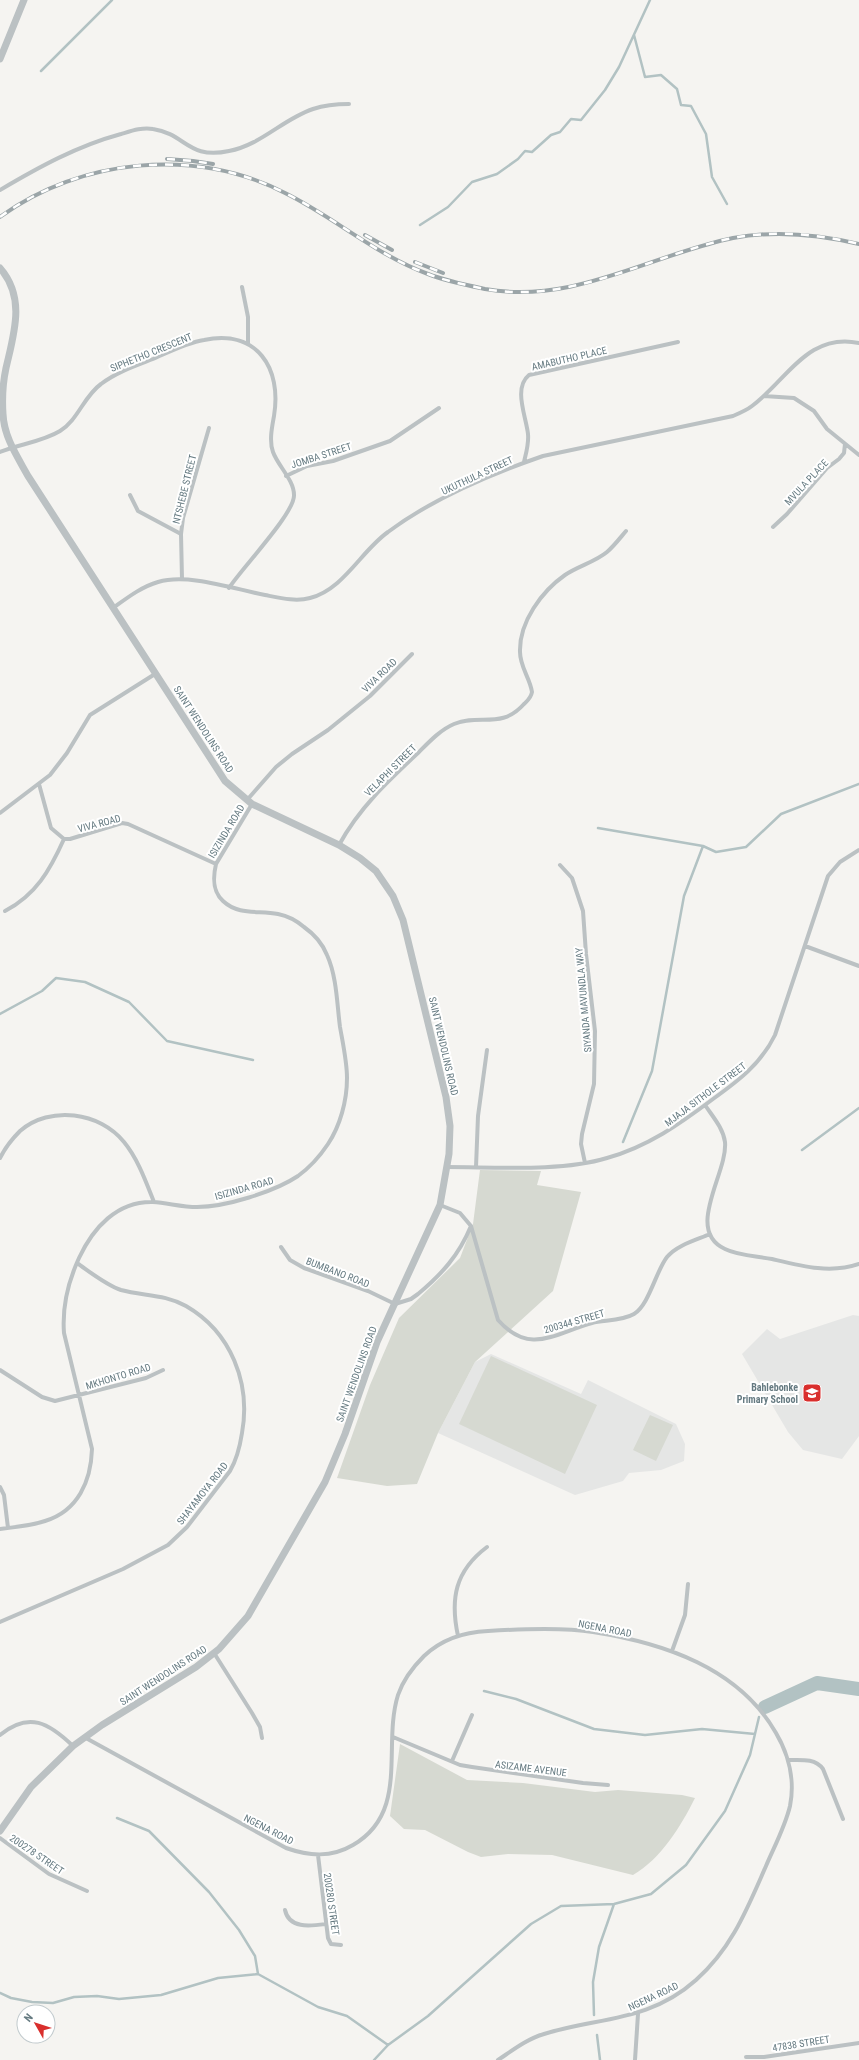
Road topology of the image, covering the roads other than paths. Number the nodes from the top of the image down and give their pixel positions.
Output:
1 (24, 0) edge
2 (0, 59) edge
3 (349, 104) dead end
4 (0, 190) edge
5 (0, 268) edge
6 (242, 287) dead end
7 (678, 342) dead end
8 (859, 343) edge
9 (248, 344) junction
10 (764, 396) junction
11 (439, 408) dead end
12 (209, 428) dead end
13 (845, 444) junction
14 (12, 447) junction
15 (0, 452) edge
16 (859, 455) edge
17 (524, 462) junction
18 (286, 476) junction
19 (130, 495) dead end
20 (773, 527) dead end
21 (626, 531) dead end
22 (182, 534) junction
23 (182, 579) junction
24 (229, 588) junction
25 (113, 608) junction
26 (412, 654) dead end
27 (155, 674) junction
28 (39, 784) junction
29 (250, 802) junction
30 (0, 813) edge
31 (64, 839) junction
32 (339, 845) junction
33 (859, 850) edge
34 (216, 864) junction
35 (560, 864) dead end
36 (5, 911) dead end
37 (805, 946) junction
38 (859, 966) edge
39 (487, 1050) dead end
40 (705, 1105) junction
41 (0, 1158) edge
42 (585, 1163) junction
43 (447, 1167) junction
44 (476, 1167) junction
45 (154, 1202) junction
46 (440, 1205) junction
47 (471, 1226) junction
48 (710, 1234) junction
49 (281, 1247) dead end
50 (77, 1263) junction
51 (859, 1264) edge
52 (395, 1304) junction
53 (0, 1370) edge
54 (163, 1370) dead end
55 (78, 1396) junction
56 (0, 1487) edge
57 (8, 1528) junction
58 (0, 1530) edge
59 (487, 1547) dead end
60 (688, 1584) dead end
61 (0, 1622) edge
62 (458, 1636) junction
63 (672, 1651) junction
64 (214, 1653) junction
65 (472, 1715) dead end
66 (0, 1735) edge
67 (84, 1737) junction
68 (393, 1737) junction
69 (262, 1738) dead end
70 (73, 1746) junction
71 (788, 1760) junction
72 (452, 1761) junction
73 (608, 1785) dead end
74 (843, 1819) dead end
75 (0, 1831) edge
76 (0, 1838) edge
77 (318, 1855) junction
78 (87, 1891) dead end
79 (285, 1910) dead end
80 (326, 1924) junction
81 (340, 1945) dead end
82 (638, 2014) junction
83 (859, 2043) edge
84 (746, 2057) dead end
85 (498, 2060) edge
86 (635, 2060) edge

1 - 2 street
3 - 4 street
5 - 14 street, SAINT WENDOLINS ROAD
6 - 9 street
7 - 17 street, AMABUTHO PLACE
8 - 10 street, UKUTHULA STREET
9 - 14 street, SIPHETHO CRESCENT
9 - 18 street
10 - 13 street
10 - 17 street, UKUTHULA STREET
11 - 18 street, JOMBA STREET
12 - 22 street, NTSHEBE STREET
13 - 16 street
13 - 20 street, MVULA PLACE
14 - 15 street, SIPHETHO CRESCENT
14 - 25 street, SAINT WENDOLINS ROAD
17 - 24 street, UKUTHULA STREET
18 - 24 street, JOMBA STREET
19 - 22 street
21 - 32 street, VELAPHI STREET
22 - 23 street, NTSHEBE STREET
23 - 24 street, UKUTHULA STREET
23 - 25 street, UKUTHULA STREET
25 - 27 street, SAINT WENDOLINS ROAD
26 - 29 street, VIVA ROAD
27 - 28 street
27 - 29 street, SAINT WENDOLINS ROAD
28 - 30 street
28 - 31 street
29 - 32 street, SAINT WENDOLINS ROAD
29 - 34 street, ISIZINDA ROAD
31 - 34 street, VIVA ROAD
31 - 36 street
32 - 43 street, SAINT WENDOLINS ROAD
33 - 37 street, MJAJA SITHOLE STREET
34 - 45 street, ISIZINDA ROAD
35 - 42 street, SIYANDA MAVUNDLA WAY
37 - 38 street
37 - 40 street, MJAJA SITHOLE STREET
39 - 44 street
40 - 42 street, MJAJA SITHOLE STREET
40 - 48 street
41 - 45 street
42 - 44 street, MJAJA SITHOLE STREET
43 - 44 street, MJAJA SITHOLE STREET
43 - 46 street, SAINT WENDOLINS ROAD
45 - 50 street, ISIZINDA ROAD
46 - 47 street, 200344 STREET
46 - 52 street, SAINT WENDOLINS ROAD
47 - 48 street, 200344 STREET
47 - 52 street
48 - 51 street
49 - 52 street, BUMBANO ROAD
50 - 55 street, ISIZINDA ROAD
50 - 61 street, SHAYAMOYA ROAD
52 - 64 street, SAINT WENDOLINS ROAD
53 - 55 street, MKHONTO ROAD
54 - 55 street, MKHONTO ROAD
55 - 57 street, ISIZINDA ROAD
56 - 57 street
57 - 58 street, ISIZINDA ROAD
59 - 62 street
60 - 63 street
62 - 63 street, NGENA ROAD
62 - 68 street, NGENA ROAD
63 - 71 street, NGENA ROAD
64 - 67 street, SAINT WENDOLINS ROAD
64 - 69 street
65 - 72 street
66 - 70 street
67 - 70 street, SAINT WENDOLINS ROAD
67 - 77 street, NGENA ROAD
68 - 72 street, ASIZAME AVENUE
68 - 77 street, NGENA ROAD
70 - 75 street, SAINT WENDOLINS ROAD
71 - 74 street
71 - 82 street, NGENA ROAD
72 - 73 street, ASIZAME AVENUE
76 - 78 street, 200278 STREET
77 - 80 street, 200280 STREET
79 - 80 street
80 - 81 street, 200280 STREET
82 - 85 street, NGENA ROAD
82 - 86 street
83 - 84 street, 47838 STREET

